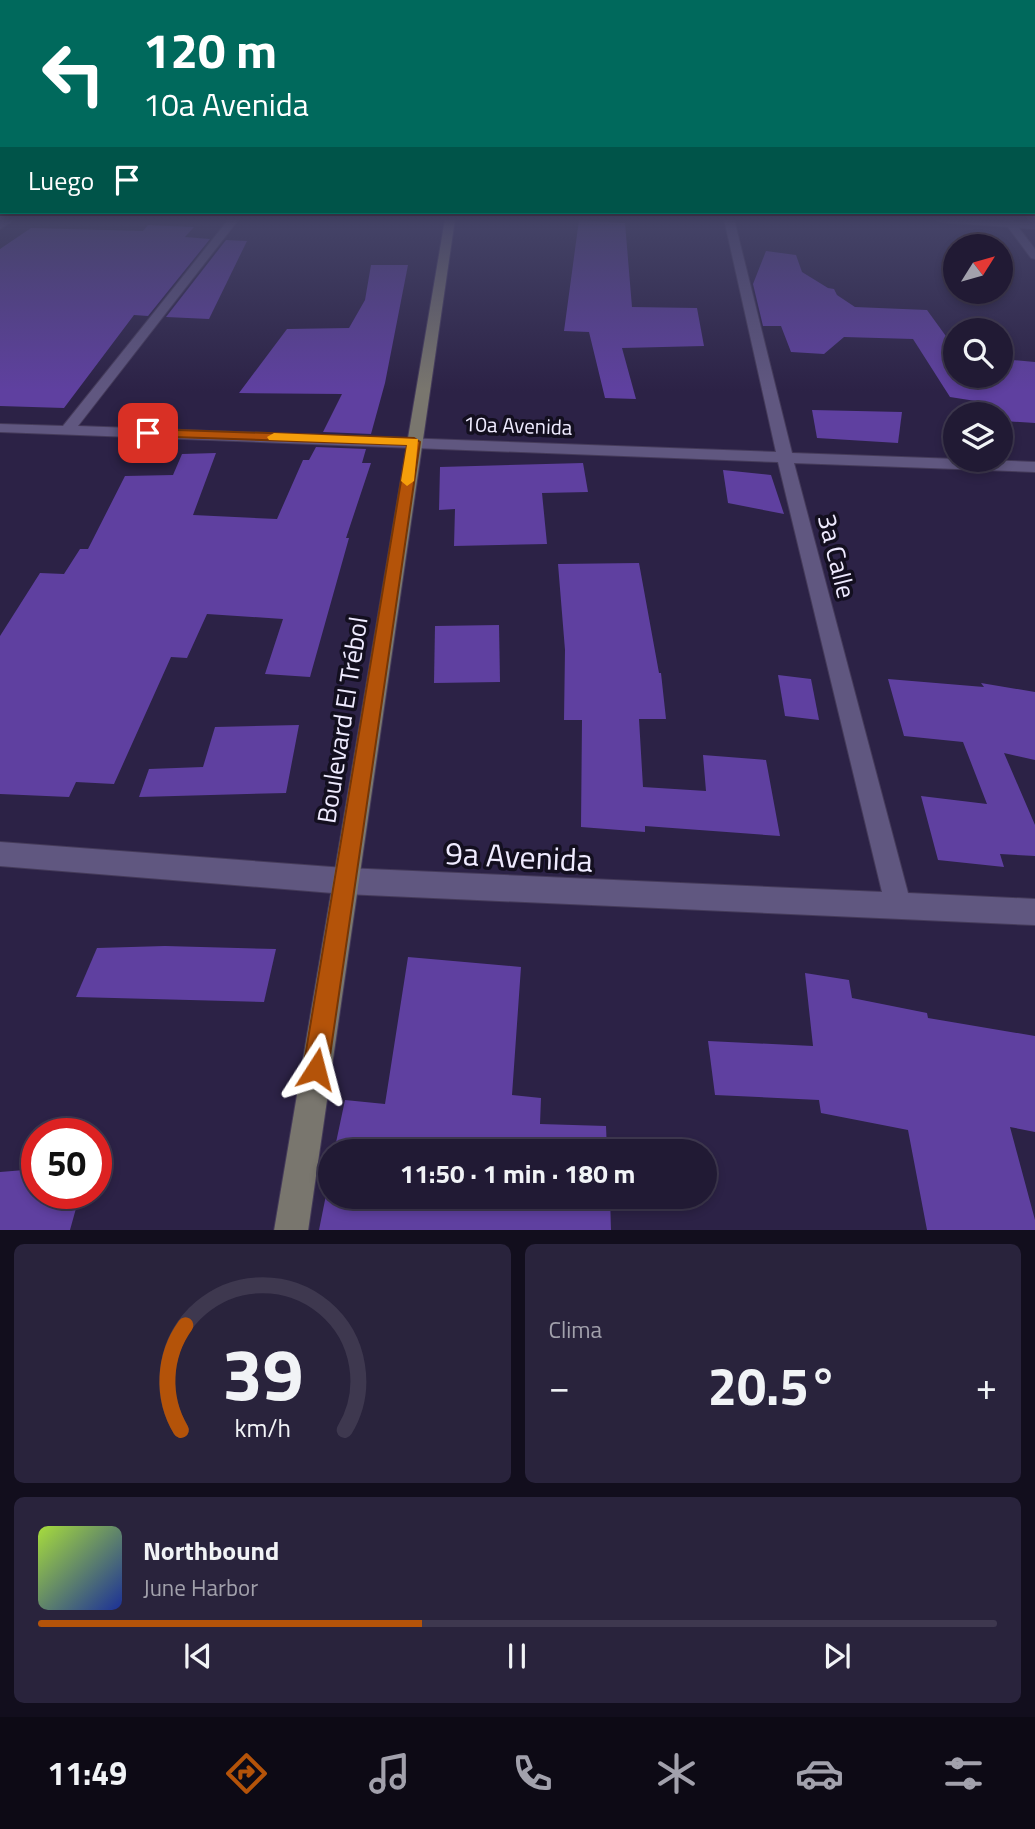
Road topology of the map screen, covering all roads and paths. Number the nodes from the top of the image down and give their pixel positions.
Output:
1 (189, 276) edge
2 (441, 276) edge
3 (743, 276) edge
4 (0, 428) edge
5 (68, 430) junction
6 (414, 442) junction
7 (785, 457) junction
8 (1035, 467) edge
9 (0, 853) edge
10 (345, 881) junction
11 (898, 905) junction
12 (1035, 912) edge
13 (291, 1230) edge

1 - 5 street
2 - 6 main road, Boulevard El Trébol
3 - 7 street, 3a Calle
4 - 5 street, 10a Avenida
5 - 6 street, 10a Avenida
6 - 7 street, 10a Avenida
6 - 10 main road, Boulevard El Trébol
7 - 8 street, 10a Avenida
7 - 11 street, 3a Calle
9 - 10 street, 9a Avenida
10 - 11 street, 9a Avenida
10 - 13 main road, Boulevard El Trébol
11 - 12 street, 9a Avenida

